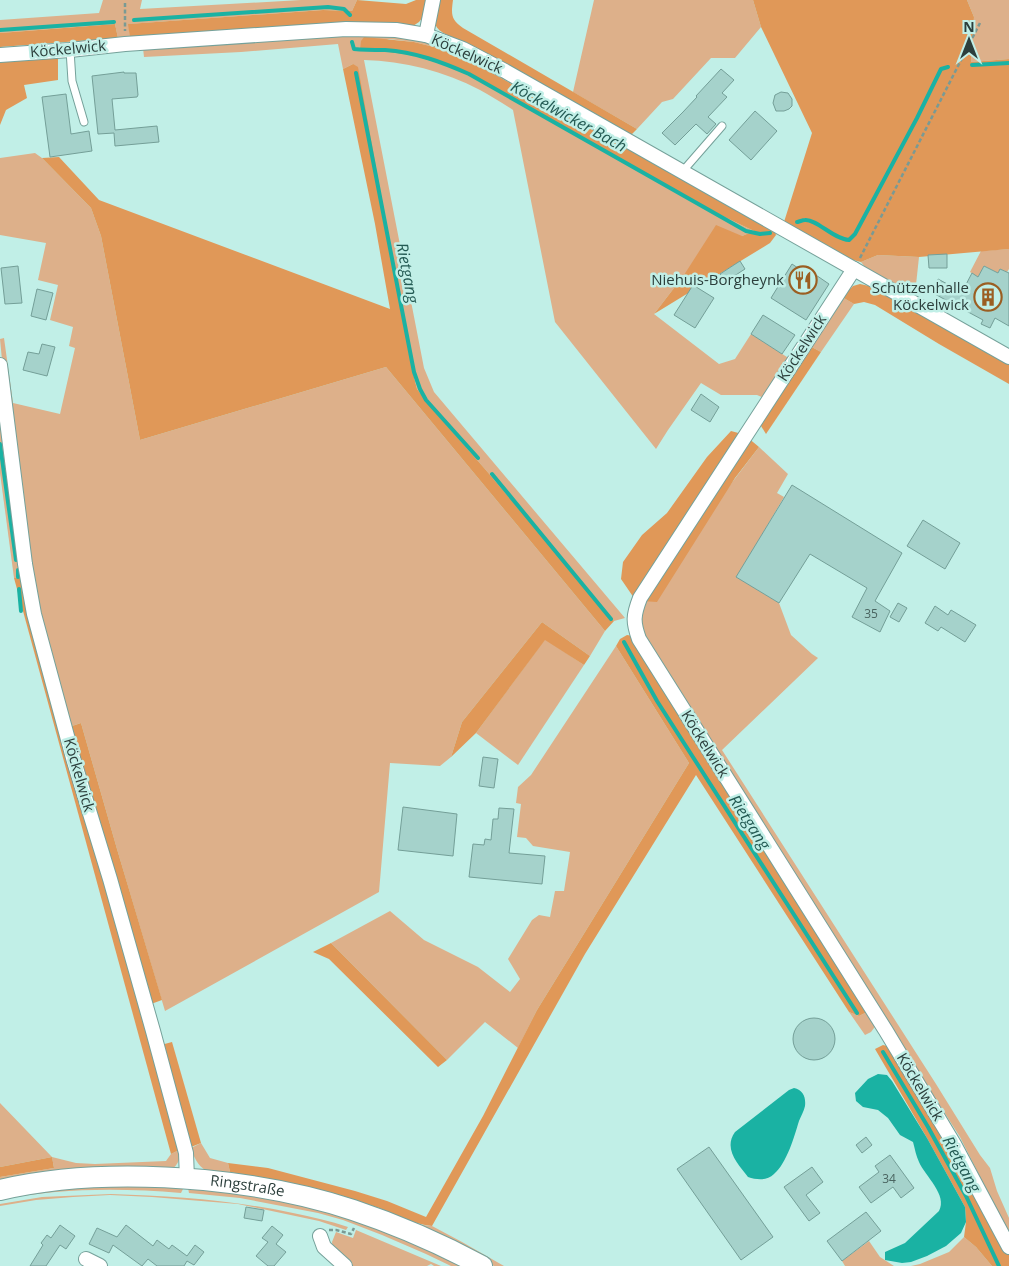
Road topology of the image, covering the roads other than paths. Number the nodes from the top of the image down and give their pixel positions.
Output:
1 (433, 0) edge
2 (426, 35) junction
3 (70, 50) junction
4 (0, 55) edge
5 (84, 122) dead end
6 (722, 126) dead end
7 (682, 172) junction
8 (854, 269) junction
9 (1009, 357) edge
10 (0, 365) edge
11 (187, 1179) junction
12 (0, 1190) edge
13 (320, 1236) road end
14 (1009, 1247) edge
15 (86, 1259) dead end
16 (100, 1266) edge
17 (345, 1266) edge
18 (482, 1266) edge

1 - 2 street
2 - 3 street, Köckelwick
2 - 7 street, Köckelwick
3 - 4 street, Köckelwick
3 - 5 lane
6 - 7 lane
7 - 8 street, Köckelwick
8 - 9 street, Köckelwick
8 - 14 street, Köckelwick
10 - 11 street, Köckelwick
11 - 12 main road, Ringstraße
11 - 18 main road, Ringstraße
13 - 17 street
15 - 16 street

